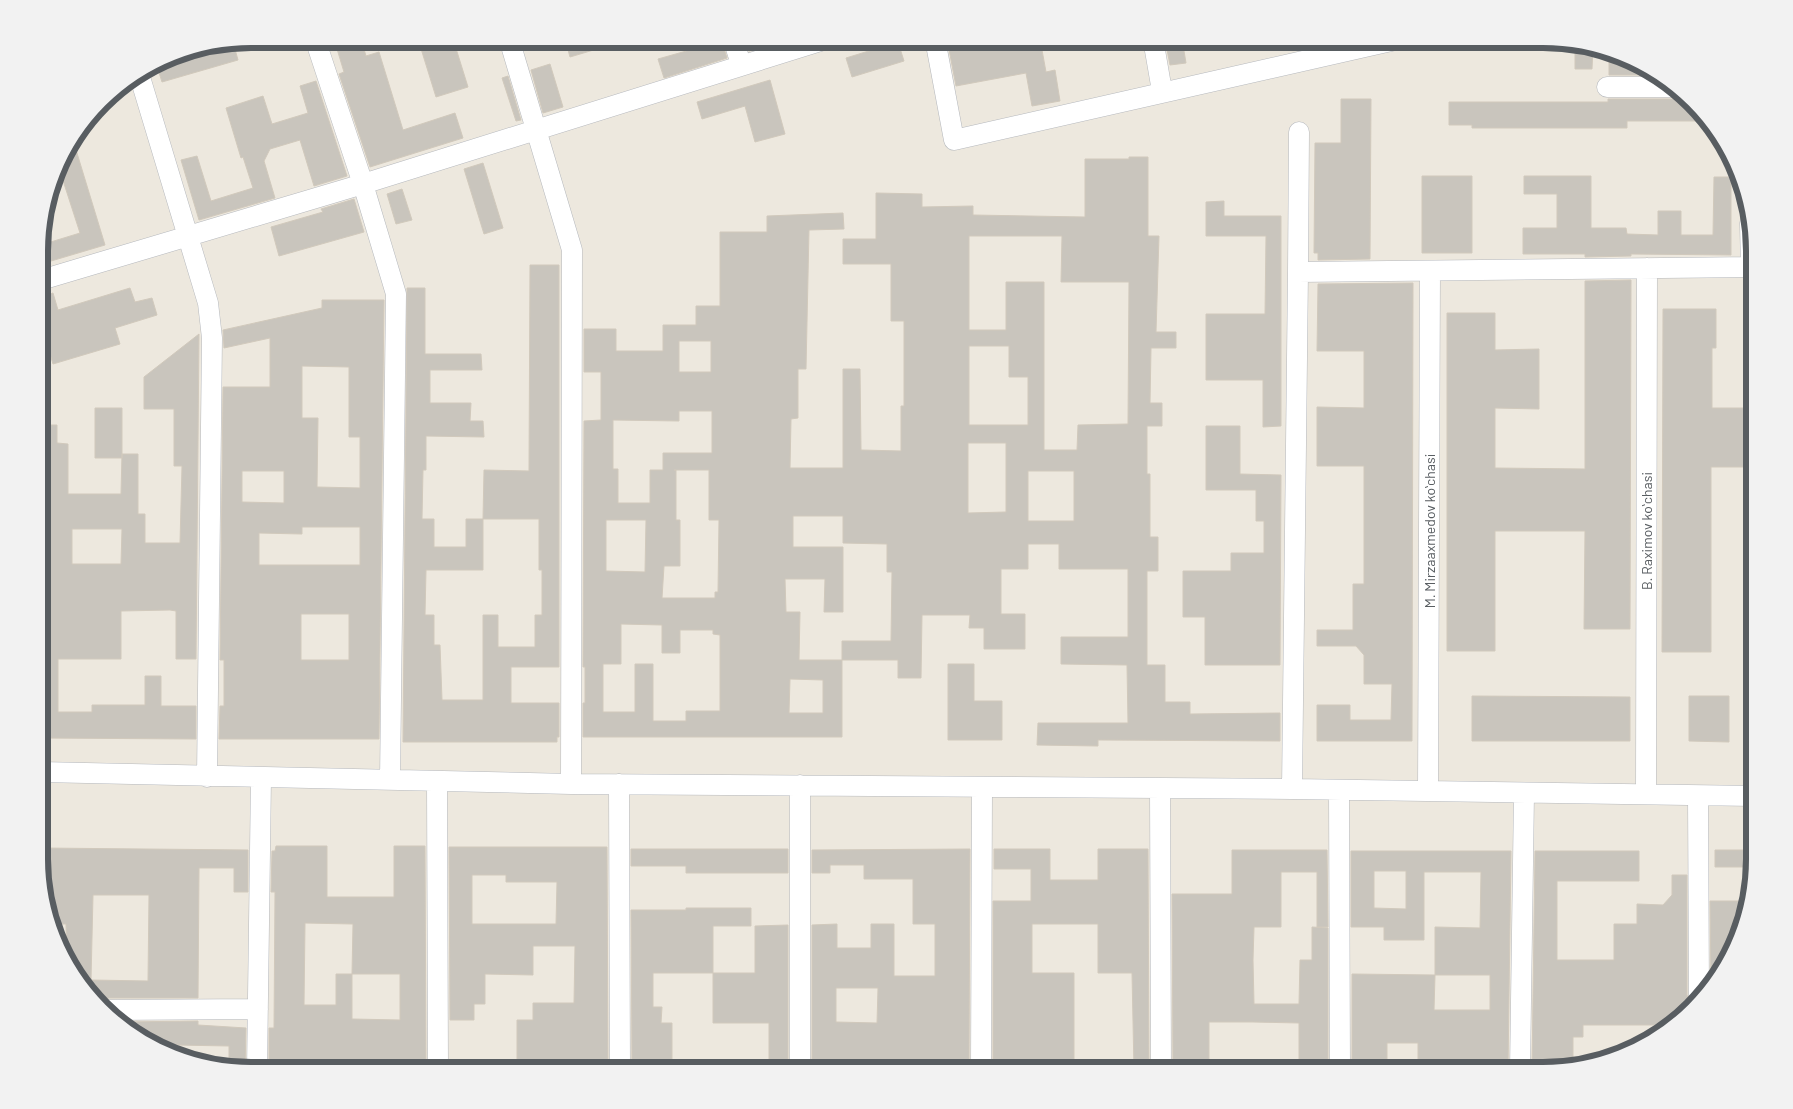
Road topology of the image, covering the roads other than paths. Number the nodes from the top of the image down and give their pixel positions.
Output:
1 (318, 48) edge
2 (512, 48) edge
3 (736, 48) edge
4 (796, 48) edge
5 (937, 48) edge
6 (1155, 48) edge
7 (1343, 48) edge
8 (741, 64) junction
9 (142, 80) edge
10 (1607, 87) dead end
11 (1663, 87) edge
12 (1162, 91) junction
13 (537, 129) junction
14 (1299, 132) dead end
15 (363, 184) junction
16 (188, 235) junction
17 (1746, 267) edge
18 (1647, 268) junction
19 (1430, 270) junction
20 (1298, 272) junction
21 (48, 278) edge
22 (48, 772) edge
23 (207, 777) junction
24 (261, 778) junction
25 (390, 780) junction
26 (437, 781) junction
27 (572, 784) junction
28 (620, 784) junction
29 (800, 785) junction
30 (982, 788) junction
31 (1160, 788) junction
32 (1292, 789) junction
33 (1339, 790) junction
34 (1428, 791) junction
35 (1524, 794) junction
36 (1646, 794) junction
37 (1698, 796) junction
38 (1746, 796) edge
39 (1699, 988) edge
40 (258, 1009) junction
41 (116, 1010) edge
42 (257, 1062) edge
43 (438, 1062) edge
44 (620, 1062) edge
45 (800, 1062) edge
46 (981, 1062) edge
47 (1160, 1062) edge
48 (1340, 1062) edge
49 (1520, 1062) edge

1 - 15 street
2 - 13 street
3 - 8 street
4 - 8 street
5 - 12 street
6 - 12 street
7 - 12 street
8 - 13 street
9 - 16 street
10 - 11 street
13 - 15 street
13 - 27 street
14 - 20 street
15 - 16 street
15 - 25 street
16 - 21 street
16 - 23 street
17 - 18 street
18 - 19 street
18 - 36 street, B. Raximov koʻchasi
19 - 20 street
19 - 34 street, M. Mirzaaxmedov koʻchasi
20 - 32 street
22 - 23 street
23 - 24 street
24 - 25 street
24 - 40 street
25 - 26 street
26 - 27 street
26 - 43 street
27 - 28 street
28 - 29 street
28 - 44 street
29 - 30 street
29 - 45 street
30 - 31 street
30 - 46 street
31 - 32 street
31 - 47 street
32 - 33 street
33 - 34 street
33 - 48 street
34 - 35 street
35 - 36 street
35 - 49 street
36 - 37 street
37 - 38 street
37 - 39 street
40 - 41 street
40 - 42 street

